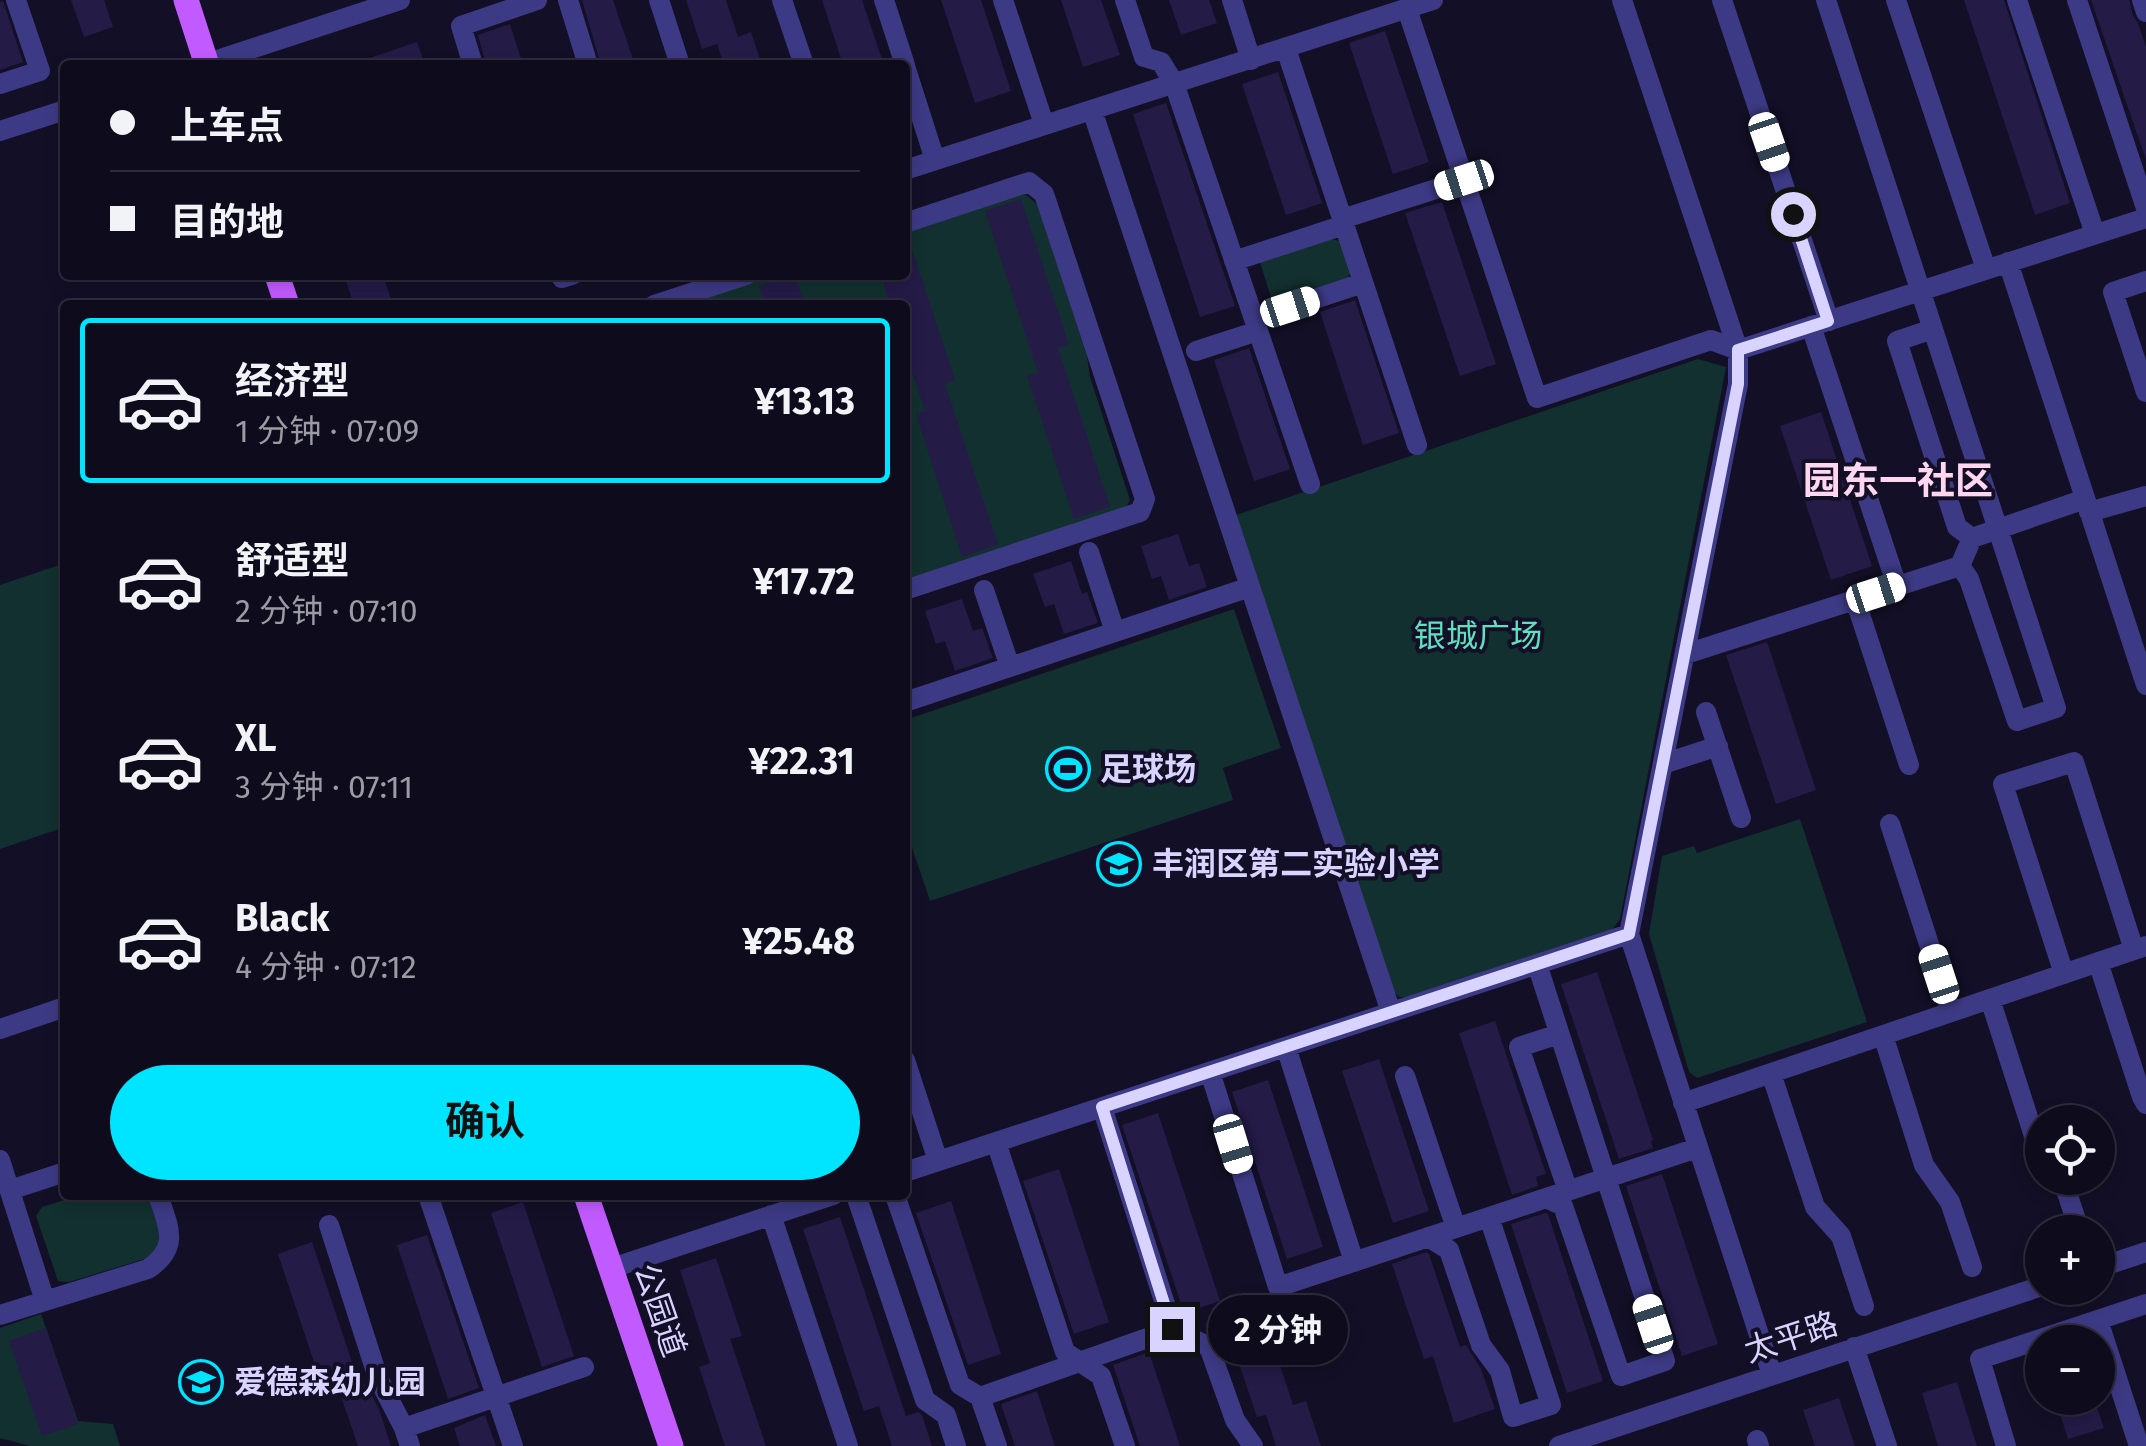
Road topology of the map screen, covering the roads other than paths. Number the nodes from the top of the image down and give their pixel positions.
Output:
1 (16, 0) edge
2 (186, 0) edge
3 (400, 0) edge
4 (538, 0) edge
5 (568, 0) edge
6 (659, 0) edge
7 (782, 0) edge
8 (884, 0) edge
9 (1003, 0) edge
10 (1125, 0) edge
11 (1232, 0) edge
12 (1364, 0) edge
13 (1433, 0) edge
14 (1622, 0) edge
15 (1722, 0) edge
16 (1826, 0) edge
17 (1896, 0) edge
18 (2017, 0) edge
19 (2077, 0) edge
20 (2142, 0) edge
21 (1407, 8) junction
22 (2146, 12) edge
23 (1371, 21) junction
24 (1286, 49) junction
25 (204, 60) edge
26 (217, 60) edge
27 (472, 60) edge
28 (586, 60) edge
29 (678, 60) edge
30 (802, 60) edge
31 (903, 60) edge
32 (1251, 60) junction
33 (910, 82) edge
34 (1174, 83) junction
35 (0, 84) edge
36 (1092, 110) junction
37 (60, 112) edge
38 (1044, 124) junction
39 (0, 131) edge
40 (935, 160) junction
41 (910, 168) edge
42 (1464, 180) junction
43 (2146, 208) edge
44 (2146, 218) edge
45 (910, 221) edge
46 (1343, 222) junction
47 (2095, 234) junction
48 (1234, 262) junction
49 (2008, 262) junction
50 (1986, 270) junction
51 (731, 280) edge
52 (2146, 281) edge
53 (1363, 283) junction
54 (1921, 291) junction
55 (669, 300) edge
56 (1820, 324) junction
57 (1256, 325) junction
58 (1933, 329) junction
59 (1738, 350) junction
60 (1196, 351) dead end
61 (2146, 392) edge
62 (1417, 445) dead end
63 (1310, 484) dead end
64 (2146, 496) edge
65 (2087, 506) junction
66 (1998, 528) junction
67 (1972, 538) junction
68 (1089, 552) dead end
69 (1960, 566) junction
70 (1898, 586) junction
71 (910, 588) edge
72 (1250, 588) junction
73 (984, 590) dead end
74 (1855, 600) junction
75 (1116, 632) junction
76 (1686, 654) junction
77 (1010, 667) junction
78 (2146, 685) edge
79 (910, 700) edge
80 (1706, 712) dead end
81 (1718, 746) junction
82 (1663, 764) junction
83 (1909, 765) dead end
84 (1741, 818) dead end
85 (1890, 824) dead end
86 (1629, 934) junction
87 (2140, 948) edge
88 (2098, 962) junction
89 (1537, 964) junction
90 (2064, 974) junction
91 (1990, 999) junction
92 (60, 1010) edge
93 (1391, 1012) junction
94 (1951, 1012) junction
95 (0, 1029) edge
96 (1559, 1034) junction
97 (1883, 1035) junction
98 (1286, 1047) junction
99 (1210, 1072) junction
100 (1771, 1072) junction
101 (910, 1075) edge
102 (1405, 1076) dead end
103 (1682, 1102) junction
104 (2146, 1104) edge
105 (1102, 1107) junction
106 (2025, 1108) edge
107 (996, 1142) junction
108 (1697, 1148) junction
109 (0, 1160) edge
110 (938, 1161) junction
111 (910, 1170) edge
112 (60, 1174) edge
113 (1606, 1178) junction
114 (10, 1190) junction
115 (1568, 1191) junction
116 (1546, 1198) junction
117 (160, 1200) edge
118 (430, 1200) edge
119 (588, 1200) edge
120 (804, 1200) edge
121 (858, 1200) edge
122 (897, 1200) edge
123 (772, 1216) junction
124 (1489, 1217) junction
125 (329, 1225) dead end
126 (1456, 1228) junction
127 (1428, 1237) junction
128 (2146, 1252) edge
129 (1354, 1262) junction
130 (2115, 1262) edge
131 (1972, 1267) dead end
132 (612, 1268) junction
133 (2025, 1292) edge
134 (45, 1301) junction
135 (2146, 1304) edge
136 (1864, 1306) dead end
137 (0, 1315) edge
138 (2098, 1320) junction
139 (1172, 1329) junction
140 (1854, 1348) junction
141 (1079, 1361) junction
142 (584, 1367) dead end
143 (1772, 1374) junction
144 (960, 1386) junction
145 (496, 1396) junction
146 (980, 1397) junction
147 (946, 1415) junction
148 (407, 1437) edge
149 (1568, 1445) edge
150 (2137, 1445) edge
151 (514, 1446) edge
152 (672, 1446) edge
153 (848, 1446) edge
154 (956, 1446) edge
155 (997, 1446) edge
156 (1125, 1446) edge
157 (1254, 1446) edge
158 (1887, 1446) edge
159 (2006, 1446) edge

1 - 35 street
2 - 25 main road
3 - 26 street
4 - 27 street
5 - 28 street
6 - 29 street
7 - 30 street
8 - 31 street
9 - 38 street
10 - 34 street
11 - 32 street
12 - 23 street
13 - 21 street
14 - 59 street
15 - 56 street
16 - 54 street
17 - 50 street
18 - 47 street
19 - 43 street
20 - 22 street
21 - 23 street
21 - 42 street
23 - 24 street
24 - 32 street
24 - 46 street
32 - 34 street
33 - 40 street
34 - 36 street
34 - 48 street
36 - 38 street
36 - 72 street
37 - 39 street
38 - 40 street
40 - 41 street
42 - 46 street
42 - 59 street
44 - 47 street
45 - 71 street
46 - 48 street
46 - 53 street
47 - 49 street
48 - 57 street
49 - 50 street
49 - 65 street
50 - 54 street
51 - 55 street
52 - 61 street
53 - 57 street
53 - 62 street
54 - 56 street
54 - 58 street
56 - 59 street
56 - 70 street
57 - 60 street
57 - 63 street
58 - 66 street
58 - 67 street
59 - 76 street
64 - 65 street
65 - 66 street
65 - 78 street
66 - 67 street
66 - 69 street
67 - 69 street
68 - 75 street
69 - 70 street
70 - 74 street
72 - 75 street
72 - 93 street
73 - 77 street
74 - 76 street
74 - 83 street
75 - 77 street
76 - 82 street
77 - 79 street
80 - 81 street
81 - 82 street
81 - 84 street
82 - 86 street
85 - 94 street
86 - 89 street
86 - 103 street
87 - 88 street
87 - 90 street
88 - 90 street
88 - 104 street
89 - 93 street
89 - 96 street
90 - 91 street
91 - 94 street
91 - 106 street
92 - 95 street
93 - 98 street
94 - 97 street
96 - 113 street
96 - 115 street
97 - 100 street
97 - 131 street
98 - 99 street
98 - 129 street
99 - 105 street
99 - 129 street
100 - 103 street
100 - 136 street
101 - 110 street
102 - 126 street
103 - 108 street
105 - 107 street
105 - 139 street
107 - 110 street
107 - 141 street
108 - 113 street
108 - 143 street
109 - 114 street
110 - 111 street
112 - 114 street
113 - 115 street
113 - 116 street
114 - 134 street
115 - 116 street
116 - 124 street
117 - 134 street
118 - 145 street
119 - 132 main road, 公园道
120 - 123 street
121 - 147 street
122 - 144 street
123 - 132 street
123 - 153 street
124 - 126 street
124 - 127 street
125 - 148 street
126 - 127 street
127 - 129 street
128 - 130 street
132 - 152 main road, 公园道
133 - 140 street, 太平路
134 - 137 street
135 - 138 street
138 - 150 street
138 - 159 street
139 - 141 street
139 - 157 street
140 - 143 street, 太平路
140 - 158 street
141 - 146 street
141 - 156 street
142 - 145 street
143 - 149 street, 太平路
144 - 146 street
144 - 147 street
145 - 148 street
145 - 151 street
146 - 155 street
147 - 154 street

